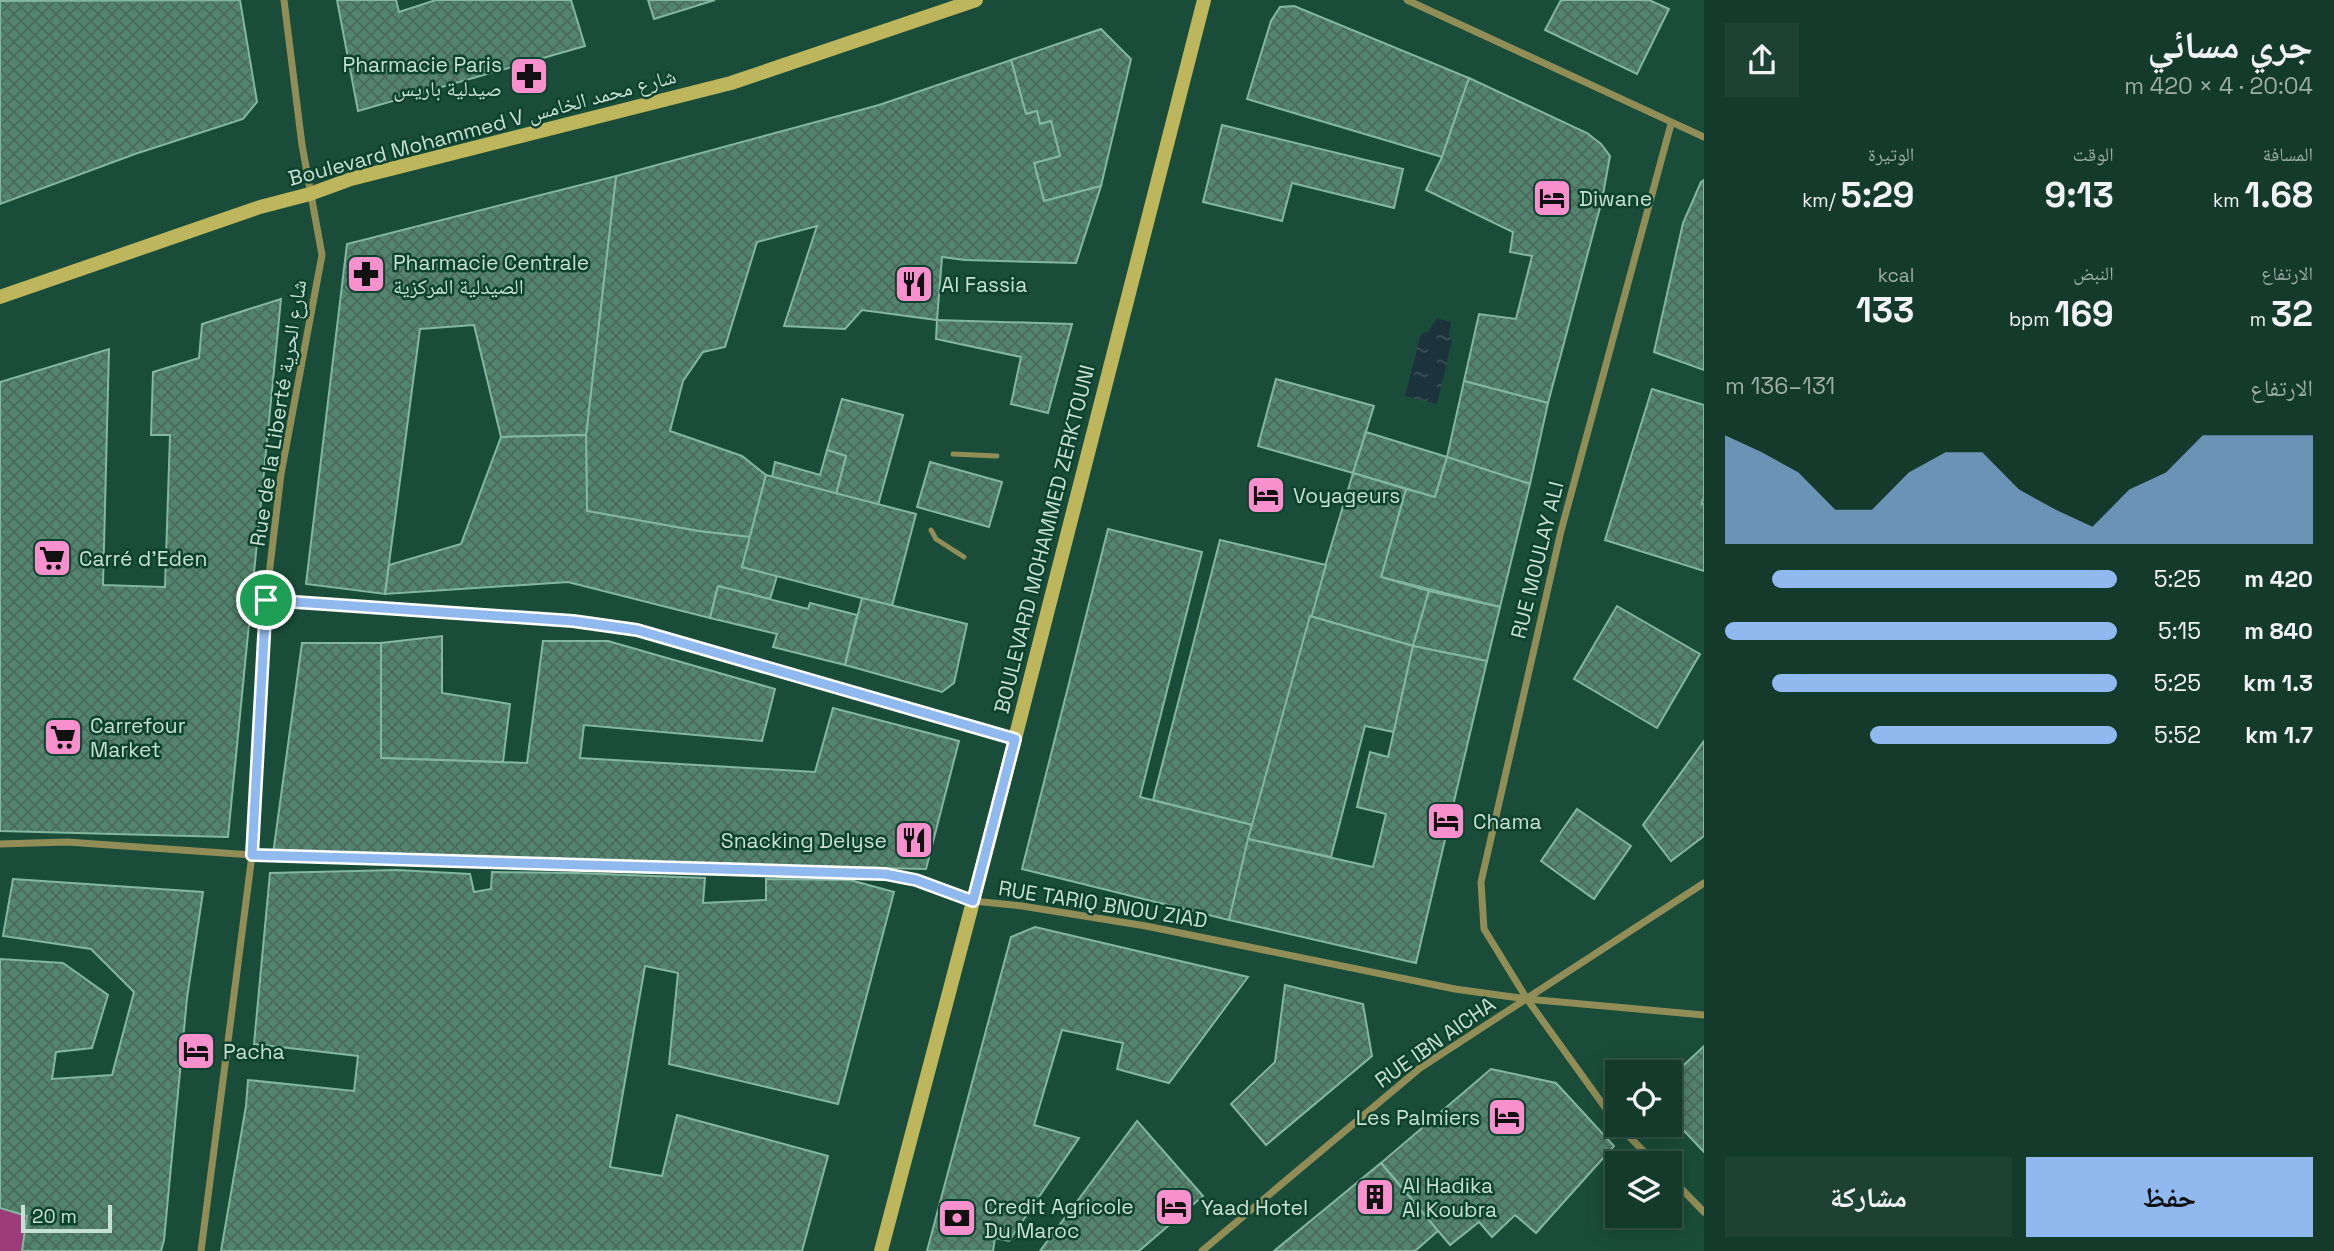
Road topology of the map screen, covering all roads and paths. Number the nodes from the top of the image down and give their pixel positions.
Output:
1 (284, 0) edge
2 (976, 0) edge
3 (1203, 0) edge
4 (1407, 0) edge
5 (1671, 124) junction
6 (1704, 137) edge
7 (310, 194) junction
8 (0, 297) edge
9 (953, 454) dead end
10 (997, 456) dead end
11 (931, 530) dead end
12 (964, 557) dead end
13 (266, 600) junction
14 (1015, 739) junction
15 (0, 844) edge
16 (252, 855) junction
17 (1704, 883) edge
18 (973, 901) junction
19 (1527, 999) junction
20 (1704, 1015) edge
21 (1605, 1106) edge
22 (1630, 1137) edge
23 (1644, 1151) edge
24 (1682, 1189) edge
25 (1704, 1212) edge
26 (201, 1251) edge
27 (881, 1251) edge
28 (1202, 1251) edge

1 - 7 street, Rue de la Liberté شارع الحرية
2 - 7 main road, Boulevard Mohammed V شارع محمد الخامس
3 - 14 main road, BOULEVARD MOHAMMED ZERKTOUNI
4 - 5 street
5 - 6 street
5 - 19 street, RUE MOULAY ALI
7 - 8 main road, Boulevard Mohammed V شارع محمد الخامس
7 - 13 street, Rue de la Liberté شارع الحرية
9 - 10 lane
11 - 12 lane
13 - 14 street
13 - 16 street, Rue de la Liberté شارع الحرية
14 - 18 main road, BOULEVARD MOHAMMED ZERKTOUNI
15 - 16 street, RUE TARIQ BNOU ZIAD
16 - 18 street, RUE TARIQ BNOU ZIAD
16 - 26 street, Rue de la Liberté شارع الحرية
17 - 19 street, RUE IBN AICHA
18 - 19 street, RUE TARIQ BNOU ZIAD
18 - 27 main road, BOULEVARD MOHAMMED ZERKTOUNI
19 - 20 street, RUE TARIQ BNOU ZIAD
19 - 21 street, RUE MOULAY ALI
19 - 28 street, RUE IBN AICHA
22 - 23 street, RUE MOULAY ALI
24 - 25 street

